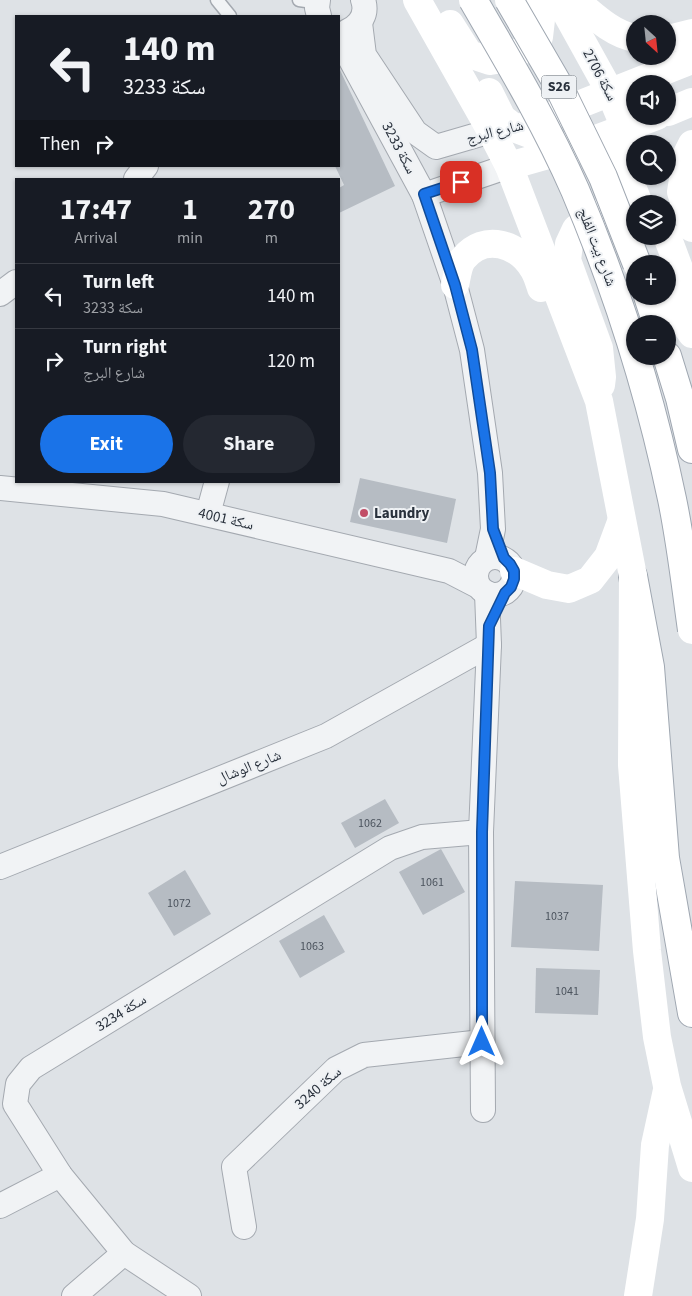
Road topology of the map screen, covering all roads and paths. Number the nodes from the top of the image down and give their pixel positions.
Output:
1 (217, 0) edge
2 (417, 0) edge
3 (434, 0) edge
4 (473, 0) edge
5 (509, 0) edge
6 (536, 0) edge
7 (559, 0) edge
8 (575, 0) edge
9 (229, 15) edge
10 (354, 18) edge
11 (692, 33) edge
12 (626, 36) edge
13 (676, 37) edge
14 (340, 40) edge
15 (468, 54) junction
16 (692, 60) edge
17 (610, 92) junction
18 (692, 102) edge
19 (676, 109) edge
20 (648, 125) edge
21 (504, 130) junction
22 (629, 135) edge
23 (637, 135) edge
24 (626, 141) edge
25 (692, 144) edge
26 (436, 147) joint
27 (569, 150) junction
28 (509, 166) junction
29 (145, 167) edge
30 (137, 178) edge
31 (424, 194) junction
32 (635, 195) edge
33 (626, 214) edge
34 (692, 228) edge
35 (654, 247) edge
36 (15, 283) edge
37 (455, 285) junction
38 (0, 294) edge
39 (676, 302) edge
40 (692, 303) edge
41 (692, 334) edge
42 (670, 365) edge
43 (595, 391) junction
44 (692, 449) edge
45 (216, 483) edge
46 (0, 488) edge
47 (208, 514) junction
48 (621, 522) junction
49 (493, 575) junction
50 (633, 576) junction
51 (692, 630) edge
52 (489, 635) junction
53 (482, 832) junction
54 (0, 867) edge
55 (692, 1013) edge
56 (482, 1042) junction
57 (667, 1086) junction
58 (483, 1110) dead end
59 (692, 1168) edge
60 (60, 1175) junction
61 (0, 1206) edge
62 (244, 1227) dead end
63 (124, 1253) junction
64 (74, 1296) edge
65 (189, 1296) edge
66 (638, 1296) edge

1 - 9 lane
2 - 21 main road
3 - 15 main road
4 - 51 main road, شارع بيت الفلج / S26, bridge
5 - 35 main road, شارع بيت الفلج / S26, bridge
6 - 15 main road
7 - 17 main road, سكة 2706
8 - 12 main road
10 - 26 street, سكة 3233
11 - 13 main road
14 - 31 street, سكة 3233
15 - 21 main road
16 - 17 main road, شارع البرج
17 - 21 main road, شارع البرج
17 - 22 main road, سكة 2706
18 - 19 main road
20 - 23 main road
21 - 26 street, شارع البرج
21 - 27 main road
21 - 28 main road
24 - 27 main road
25 - 34 main road
27 - 28 main road
27 - 32 main road
28 - 31 street
28 - 43 main road
29 - 30 street
31 - 37 street, سكة 3233
33 - 43 main road
35 - 40 main road
36 - 38 street
37 - 43 main road
37 - 49 street, سكة 3233
39 - 41 main road
42 - 44 main road
43 - 48 main road
45 - 47 street
46 - 47 street, سكة 4001
47 - 49 street, سكة 4001
48 - 49 main road
48 - 50 main road
49 - 52 street
50 - 55 main road
50 - 57 main road
52 - 53 street
52 - 54 street, شارع الوشال
53 - 56 street
53 - 60 street, سكة 3234
56 - 58 street
56 - 62 street, سكة 3240
57 - 59 main road
57 - 66 main road
60 - 61 street
60 - 63 street, سكة 3234
63 - 64 street
63 - 65 street, سكة 3234

